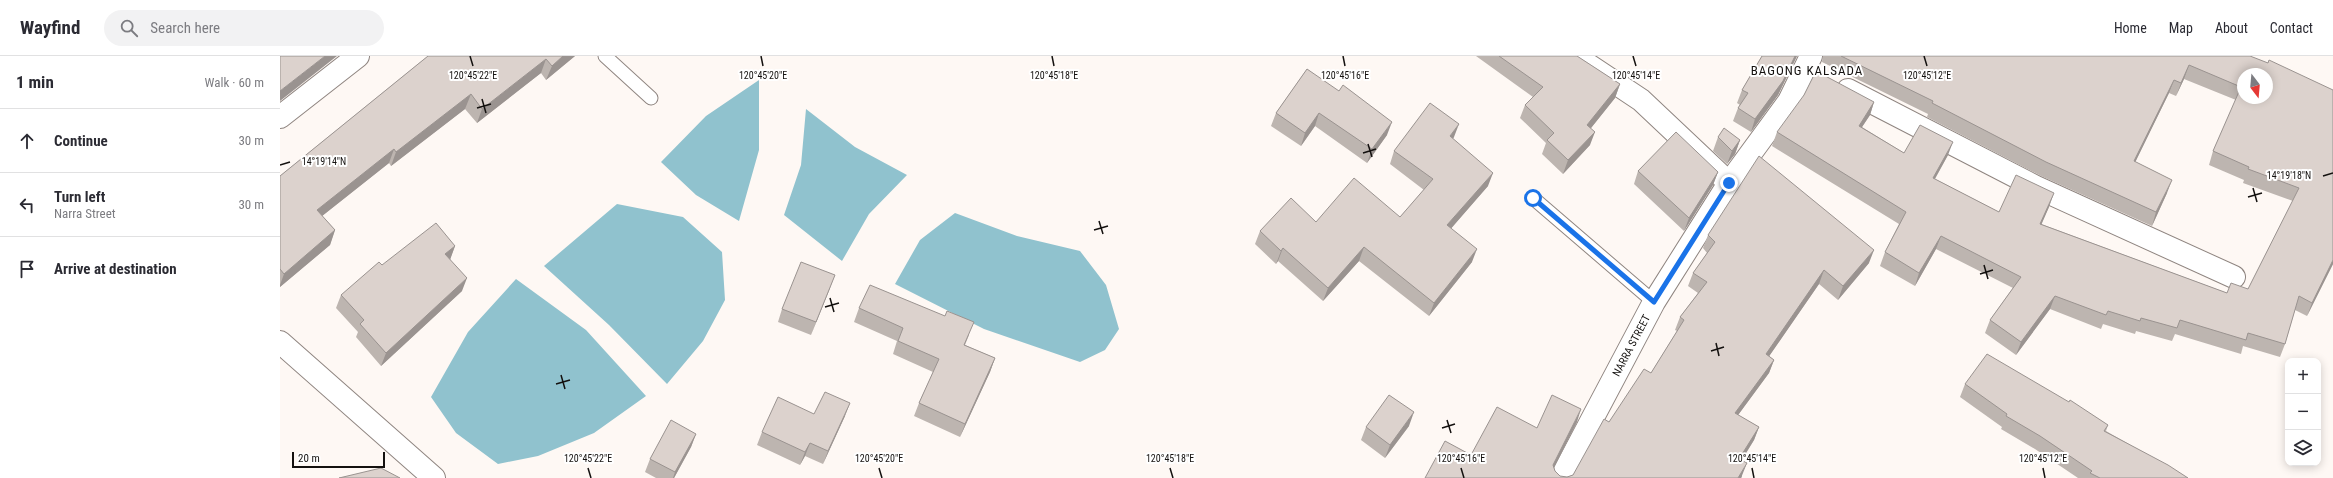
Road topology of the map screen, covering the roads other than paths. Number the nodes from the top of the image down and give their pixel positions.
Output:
1 (358, 56) edge
2 (606, 56) edge
3 (1576, 56) edge
4 (1816, 69) edge
5 (651, 98) dead end
6 (280, 117) edge
7 (1729, 183) junction
8 (1533, 198) dead end
9 (2234, 277) dead end
10 (1654, 302) junction
11 (280, 342) edge
12 (434, 478) edge
13 (1560, 478) edge

1 - 6 street
2 - 5 lane
3 - 7 street
4 - 7 street, NARRA STREET
4 - 9 street
7 - 10 street, NARRA STREET
8 - 10 lane
10 - 13 street, NARRA STREET
11 - 12 street

